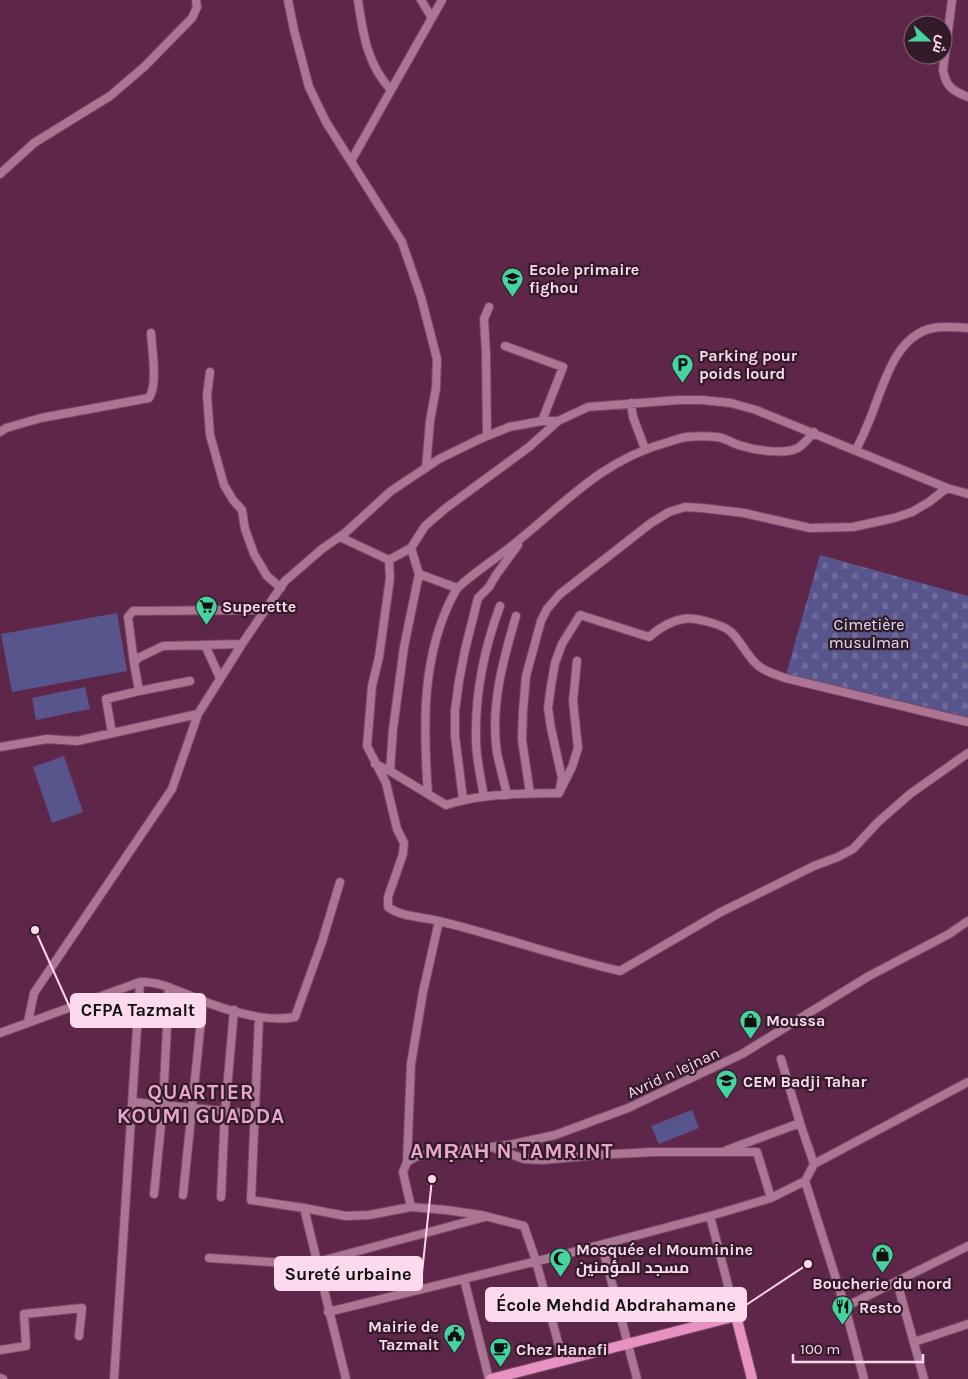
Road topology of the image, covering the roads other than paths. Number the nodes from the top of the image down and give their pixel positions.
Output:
1 (196, 0) edge
2 (288, 0) edge
3 (358, 0) edge
4 (420, 0) edge
5 (442, 0) edge
6 (952, 0) edge
7 (432, 18) junction
8 (391, 90) junction
9 (968, 97) edge
10 (351, 162) junction
11 (0, 174) edge
12 (489, 307) dead end
13 (968, 328) edge
14 (151, 333) dead end
15 (505, 346) dead end
16 (210, 372) dead end
17 (631, 403) junction
18 (542, 421) junction
19 (558, 421) junction
20 (0, 432) edge
21 (814, 432) junction
22 (487, 436) junction
23 (645, 449) junction
24 (856, 450) junction
25 (426, 468) junction
26 (947, 488) junction
27 (968, 494) edge
28 (340, 537) junction
29 (523, 537) junction
30 (411, 548) junction
31 (388, 560) junction
32 (420, 574) junction
33 (281, 588) junction
34 (457, 588) junction
35 (500, 606) dead end
36 (266, 610) junction
37 (516, 616) dead end
38 (242, 644) junction
39 (205, 645) junction
40 (577, 661) dead end
41 (134, 663) junction
42 (220, 678) junction
43 (190, 681) dead end
44 (139, 692) junction
45 (198, 714) junction
46 (968, 722) edge
47 (112, 733) junction
48 (0, 747) edge
49 (968, 753) edge
50 (375, 764) junction
51 (390, 771) junction
52 (559, 793) junction
53 (428, 794) junction
54 (508, 794) junction
55 (530, 794) junction
56 (484, 797) junction
57 (463, 800) junction
58 (340, 882) dead end
59 (439, 921) junction
60 (968, 921) edge
61 (140, 982) junction
62 (169, 987) junction
63 (203, 1001) junction
64 (234, 1010) junction
65 (259, 1018) junction
66 (28, 1022) junction
67 (0, 1033) edge
68 (781, 1059) dead end
69 (968, 1082) edge
70 (132, 1102) junction
71 (162, 1104) junction
72 (192, 1108) junction
73 (225, 1112) junction
74 (254, 1114) junction
75 (800, 1123) junction
76 (520, 1142) junction
77 (491, 1148) junction
78 (720, 1152) junction
79 (524, 1159) junction
80 (407, 1162) junction
81 (814, 1164) junction
82 (805, 1181) junction
83 (154, 1194) dead end
84 (183, 1196) dead end
85 (220, 1197) dead end
86 (771, 1198) junction
87 (411, 1206) junction
88 (304, 1208) junction
89 (710, 1216) junction
90 (486, 1217) junction
91 (602, 1244) junction
92 (968, 1246) edge
93 (209, 1258) dead end
94 (536, 1261) junction
95 (318, 1262) junction
96 (464, 1279) junction
97 (898, 1282) junction
98 (845, 1307) junction
99 (328, 1312) junction
100 (736, 1316) junction
101 (968, 1324) edge
102 (79, 1336) dead end
103 (914, 1342) junction
104 (629, 1344) junction
105 (0, 1350) edge
106 (563, 1361) junction
107 (114, 1379) edge
108 (346, 1379) edge
109 (490, 1379) edge
110 (637, 1379) edge
111 (752, 1379) edge
112 (864, 1379) edge
113 (924, 1379) edge

1 - 11 street
2 - 10 street
3 - 8 street
4 - 7 street
5 - 7 street
6 - 9 street
7 - 8 street
8 - 10 street
10 - 25 street
12 - 22 street
13 - 24 street
14 - 20 street
15 - 18 street
16 - 33 street
17 - 19 street
17 - 21 street
17 - 23 street
18 - 19 street
18 - 22 street
19 - 30 street
21 - 23 street
21 - 24 street
22 - 25 street
23 - 29 street
24 - 26 street
25 - 28 street
26 - 27 street
26 - 55 street
28 - 31 street
28 - 33 street
29 - 34 street
29 - 57 street
30 - 31 street
30 - 32 street
31 - 50 street
32 - 34 street
32 - 51 street
33 - 36 street
34 - 53 street
35 - 56 street
36 - 38 street
36 - 41 street
37 - 54 street
38 - 39 street
38 - 42 street
39 - 41 street
39 - 42 street
40 - 52 street
41 - 44 street
42 - 45 street
43 - 44 street
44 - 47 street
45 - 47 street
45 - 66 street
46 - 52 street
47 - 48 street
49 - 59 street
50 - 51 street
50 - 59 street
51 - 53 street
52 - 55 street
53 - 57 street
54 - 55 street
54 - 56 street
56 - 57 street
58 - 65 street
59 - 80 street
60 - 76 street, Avrid n lejnan
61 - 62 street
61 - 66 street
61 - 70 street
62 - 63 street
62 - 71 street
63 - 64 street
63 - 72 street
64 - 65 street
64 - 73 street
65 - 74 street
66 - 67 street
68 - 75 street
69 - 81 street
70 - 71 street
70 - 107 street
71 - 72 street
71 - 83 street
72 - 73 street
72 - 84 street
73 - 74 street
73 - 85 street
74 - 88 street
75 - 78 street
75 - 81 street
76 - 77 street, Avrid n lejnan
76 - 79 street
77 - 79 street
77 - 80 street, Avrid n lejnan
78 - 79 street
78 - 86 street
80 - 87 street
81 - 82 street
82 - 86 street
82 - 98 street
86 - 89 street
87 - 88 street
87 - 90 street
88 - 95 street
89 - 91 street
89 - 100 street
90 - 94 street
90 - 95 street
91 - 94 street
91 - 104 street
92 - 97 street
93 - 95 street
94 - 96 street
94 - 106 street
95 - 99 street
96 - 99 street
96 - 109 street
97 - 98 street
97 - 103 street
98 - 112 street
99 - 108 street
100 - 104 main road
100 - 111 main road
101 - 103 street
102 - 105 street
103 - 113 street
104 - 106 main road
104 - 110 street
106 - 109 main road

